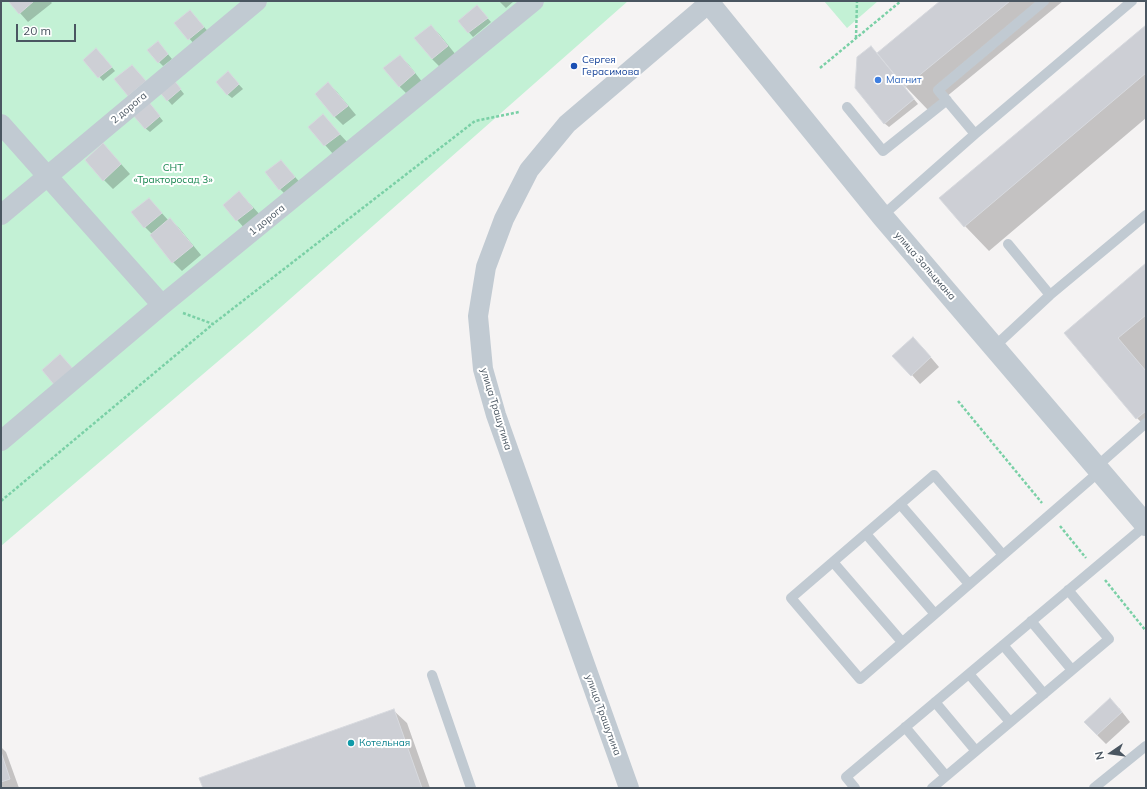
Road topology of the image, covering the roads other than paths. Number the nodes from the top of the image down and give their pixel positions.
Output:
1 (257, 1) edge
2 (534, 1) edge
3 (1044, 1) edge
4 (1132, 1) edge
5 (710, 2) edge
6 (946, 100) junction
7 (847, 107) dead end
8 (1, 124) edge
9 (975, 134) junction
10 (47, 176) junction
11 (1, 215) edge
12 (1146, 215) edge
13 (882, 216) junction
14 (1008, 244) dead end
15 (1050, 295) junction
16 (162, 305) junction
17 (994, 347) junction
18 (1146, 423) edge
19 (1, 441) edge
20 (1098, 469) junction
21 (900, 504) junction
22 (1146, 525) edge
23 (866, 534) junction
24 (1003, 555) junction
25 (833, 562) junction
26 (969, 584) junction
27 (1068, 590) junction
28 (935, 614) junction
29 (1031, 622) junction
30 (902, 642) junction
31 (1003, 645) junction
32 (1072, 670) junction
33 (969, 674) junction
34 (432, 675) dead end
35 (1044, 694) junction
36 (935, 702) junction
37 (1010, 722) junction
38 (905, 727) junction
39 (1146, 746) edge
40 (976, 751) junction
41 (946, 776) junction
42 (471, 788) edge
43 (629, 788) edge
44 (855, 788) edge
45 (932, 788) edge
46 (1094, 788) edge

1 - 10 street, 2 дорога
2 - 16 street, 1 дорога
3 - 6 lane
4 - 9 lane
5 - 13 street, улица Зальцмана
5 - 43 street, улица Трашутина
6 - 7 lane
6 - 9 lane
8 - 10 street
9 - 13 lane
10 - 11 street, 2 дорога
10 - 16 street
12 - 15 lane
13 - 17 street, улица Зальцмана
14 - 15 lane
15 - 17 lane
16 - 19 street, 1 дорога
17 - 20 street, улица Зальцмана
18 - 20 lane
20 - 22 street, улица Зальцмана
20 - 24 lane
21 - 23 lane
21 - 24 lane
21 - 26 lane
22 - 27 lane
23 - 25 lane
23 - 28 lane
24 - 26 lane
25 - 30 lane
25 - 30 lane
26 - 28 lane
27 - 29 lane
27 - 32 lane
28 - 30 lane
29 - 31 lane
29 - 32 lane
31 - 33 lane
31 - 35 lane
32 - 35 lane
33 - 36 lane
33 - 37 lane
34 - 42 lane
35 - 37 lane
36 - 38 lane
36 - 40 lane
37 - 40 lane
38 - 41 lane
38 - 44 lane
39 - 46 lane
40 - 41 lane
41 - 45 lane

